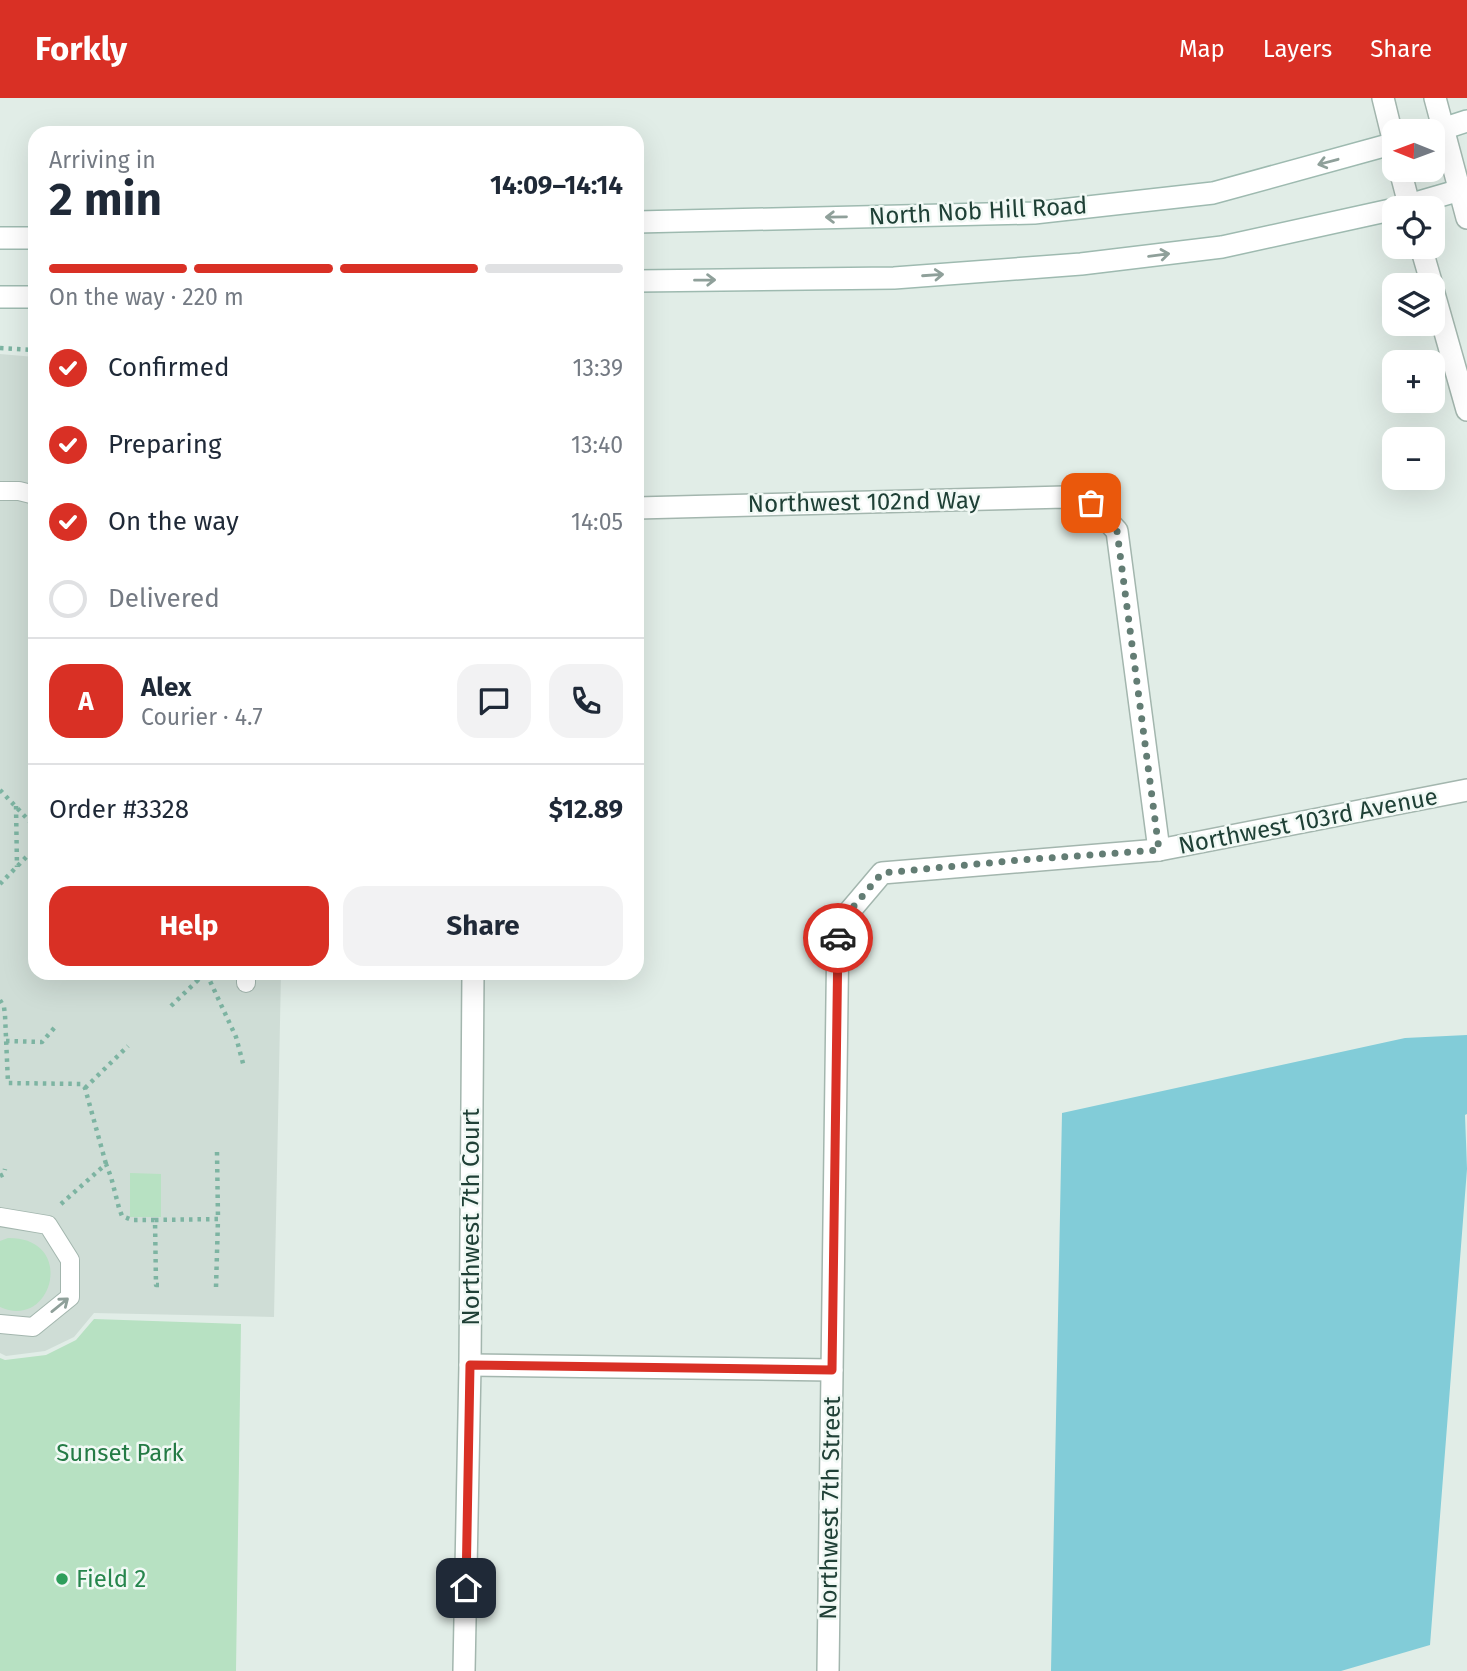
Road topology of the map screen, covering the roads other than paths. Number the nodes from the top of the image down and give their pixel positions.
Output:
1 (1383, 98) edge
2 (1435, 98) edge
3 (1388, 119) edge
4 (1437, 119) edge
5 (1467, 121) edge
6 (1446, 128) edge
7 (1382, 148) edge
8 (1446, 149) edge
9 (1463, 189) edge
10 (1441, 196) edge
11 (1382, 213) edge
12 (1467, 218) edge
13 (644, 222) edge
14 (0, 238) edge
15 (28, 238) edge
16 (644, 281) edge
17 (0, 297) edge
18 (28, 297) edge
19 (1445, 331) edge
20 (1467, 410) edge
21 (0, 491) edge
22 (28, 493) edge
23 (644, 508) edge
24 (1467, 790) edge
25 (1159, 850) junction
26 (838, 925) joint
27 (473, 980) edge
28 (0, 1217) edge
29 (0, 1324) edge
30 (470, 1365) junction
31 (832, 1370) junction
32 (464, 1671) edge
33 (828, 1671) edge

1 - 3 street
2 - 4 street
5 - 6 street
7 -> 13 street, North Nob Hill Road
8 - 9 street
9 - 10 street
9 - 12 street
16 -> 11 street
14 - 15 street
17 - 18 street
19 - 20 street
21 - 22 lane
23 - 25 street, Northwest 102nd Way
24 - 25 street, Northwest 103rd Avenue
25 - 26 street, Northwest 103rd Avenue
26 - 31 street, Northwest 7th Street
27 - 30 street, Northwest 7th Court
29 -> 28 lane
30 - 31 street
30 - 32 street, Northwest 7th Court
31 - 33 street, Northwest 7th Street

